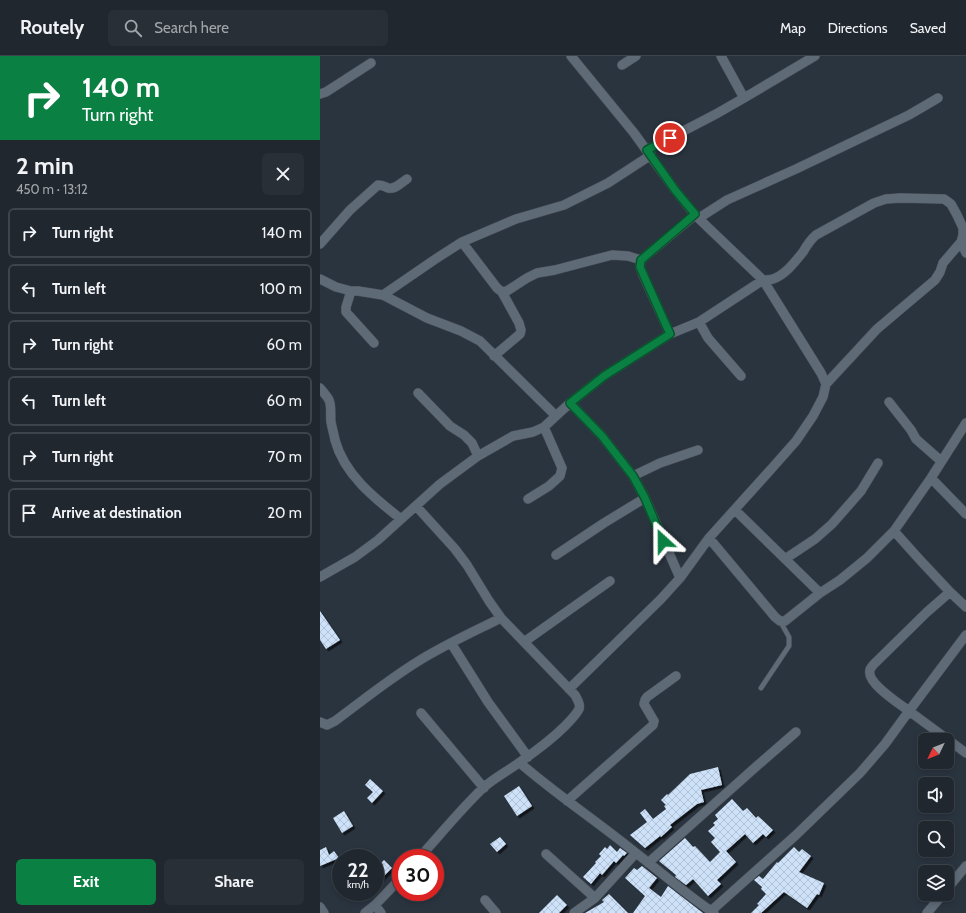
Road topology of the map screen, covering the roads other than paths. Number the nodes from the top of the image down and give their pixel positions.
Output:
1 (571, 56) edge
2 (636, 56) edge
3 (721, 56) edge
4 (815, 56) edge
5 (371, 63) dead end
6 (622, 65) dead end
7 (320, 94) edge
8 (744, 98) junction
9 (938, 98) dead end
10 (649, 153) junction
11 (407, 179) dead end
12 (697, 216) junction
13 (964, 226) edge
14 (462, 242) junction
15 (961, 242) junction
16 (320, 244) edge
17 (966, 253) edge
18 (641, 260) junction
19 (320, 279) edge
20 (764, 280) junction
21 (351, 291) junction
22 (502, 292) junction
23 (383, 295) junction
24 (699, 322) junction
25 (670, 334) junction
26 (374, 343) dead end
27 (494, 356) junction
28 (741, 376) dead end
29 (826, 384) junction
30 (320, 388) edge
31 (418, 393) dead end
32 (888, 402) dead end
33 (570, 403) junction
34 (556, 416) junction
35 (966, 423) edge
36 (544, 427) junction
37 (963, 437) edge
38 (698, 450) dead end
39 (478, 456) junction
40 (941, 460) junction
41 (878, 463) dead end
42 (633, 476) junction
43 (931, 478) junction
44 (645, 498) junction
45 (528, 499) dead end
46 (416, 506) junction
47 (735, 510) junction
48 (966, 514) edge
49 (401, 519) junction
50 (894, 531) junction
51 (710, 538) junction
52 (556, 555) dead end
53 (785, 559) junction
54 (320, 577) edge
55 (680, 578) junction
56 (610, 581) dead end
57 (950, 592) junction
58 (820, 593) junction
59 (966, 607) edge
60 (501, 618) junction
61 (780, 621) junction
62 (966, 635) edge
63 (524, 642) junction
64 (451, 643) junction
65 (676, 676) dead end
66 (569, 688) junction
67 (761, 688) dead end
68 (909, 711) junction
69 (421, 713) dead end
70 (320, 722) edge
71 (796, 732) dead end
72 (966, 753) edge
73 (528, 757) junction
74 (520, 763) junction
75 (484, 788) junction
76 (567, 801) junction
77 (427, 849) edge
78 (636, 853) junction
79 (546, 854) dead end
80 (648, 863) junction
81 (966, 866) edge
82 (954, 881) edge
83 (392, 887) edge
84 (595, 898) junction
85 (485, 900) dead end
86 (937, 901) edge
87 (374, 906) junction
88 (320, 907) edge
89 (713, 912) edge
90 (324, 913) edge
91 (365, 913) edge
92 (381, 913) edge
93 (496, 913) edge
94 (574, 913) edge
95 (927, 913) edge

1 - 10 street
2 - 6 street
3 - 8 street
4 - 8 street
5 - 7 street
8 - 10 street
9 - 12 street
10 - 12 street
10 - 14 street
11 - 16 street
12 - 18 street
12 - 20 street
13 - 15 street
13 - 20 street
14 - 22 street
14 - 23 street
15 - 17 street
15 - 29 street
18 - 22 street
18 - 25 street
19 - 21 street
20 - 24 street
20 - 29 street
21 - 23 street
21 - 26 street
22 - 27 street
23 - 27 street
24 - 25 street
24 - 28 street
25 - 33 street
27 - 34 street
29 - 47 street
30 - 49 street
31 - 39 street
32 - 40 street
33 - 34 street
33 - 42 street
34 - 36 street
35 - 37 street
36 - 39 street
36 - 45 street
37 - 40 street
38 - 42 street
39 - 46 street
40 - 43 street
41 - 53 street
42 - 44 street
43 - 48 street
43 - 50 street
44 - 52 street
44 - 55 street
46 - 49 street
46 - 60 street
47 - 51 street
47 - 53 street
49 - 54 street
50 - 57 street
50 - 58 street
51 - 55 street
51 - 61 street
53 - 58 street
55 - 66 street
56 - 63 street
57 - 59 street
57 - 68 street
58 - 61 street
60 - 63 street
60 - 64 street
61 - 67 lane
62 - 68 street
63 - 66 street
64 - 70 street
64 - 73 street
65 - 76 street
66 - 73 street
68 - 72 street
68 - 89 street
69 - 75 street
71 - 80 street
73 - 74 street
74 - 75 street
74 - 76 street
75 - 77 street
76 - 78 street
78 - 80 street
78 - 84 street
79 - 84 street
80 - 89 street
81 - 82 street
83 - 87 street
84 - 94 street
85 - 93 street
86 - 95 street
87 - 91 street
87 - 92 street
88 - 90 street

